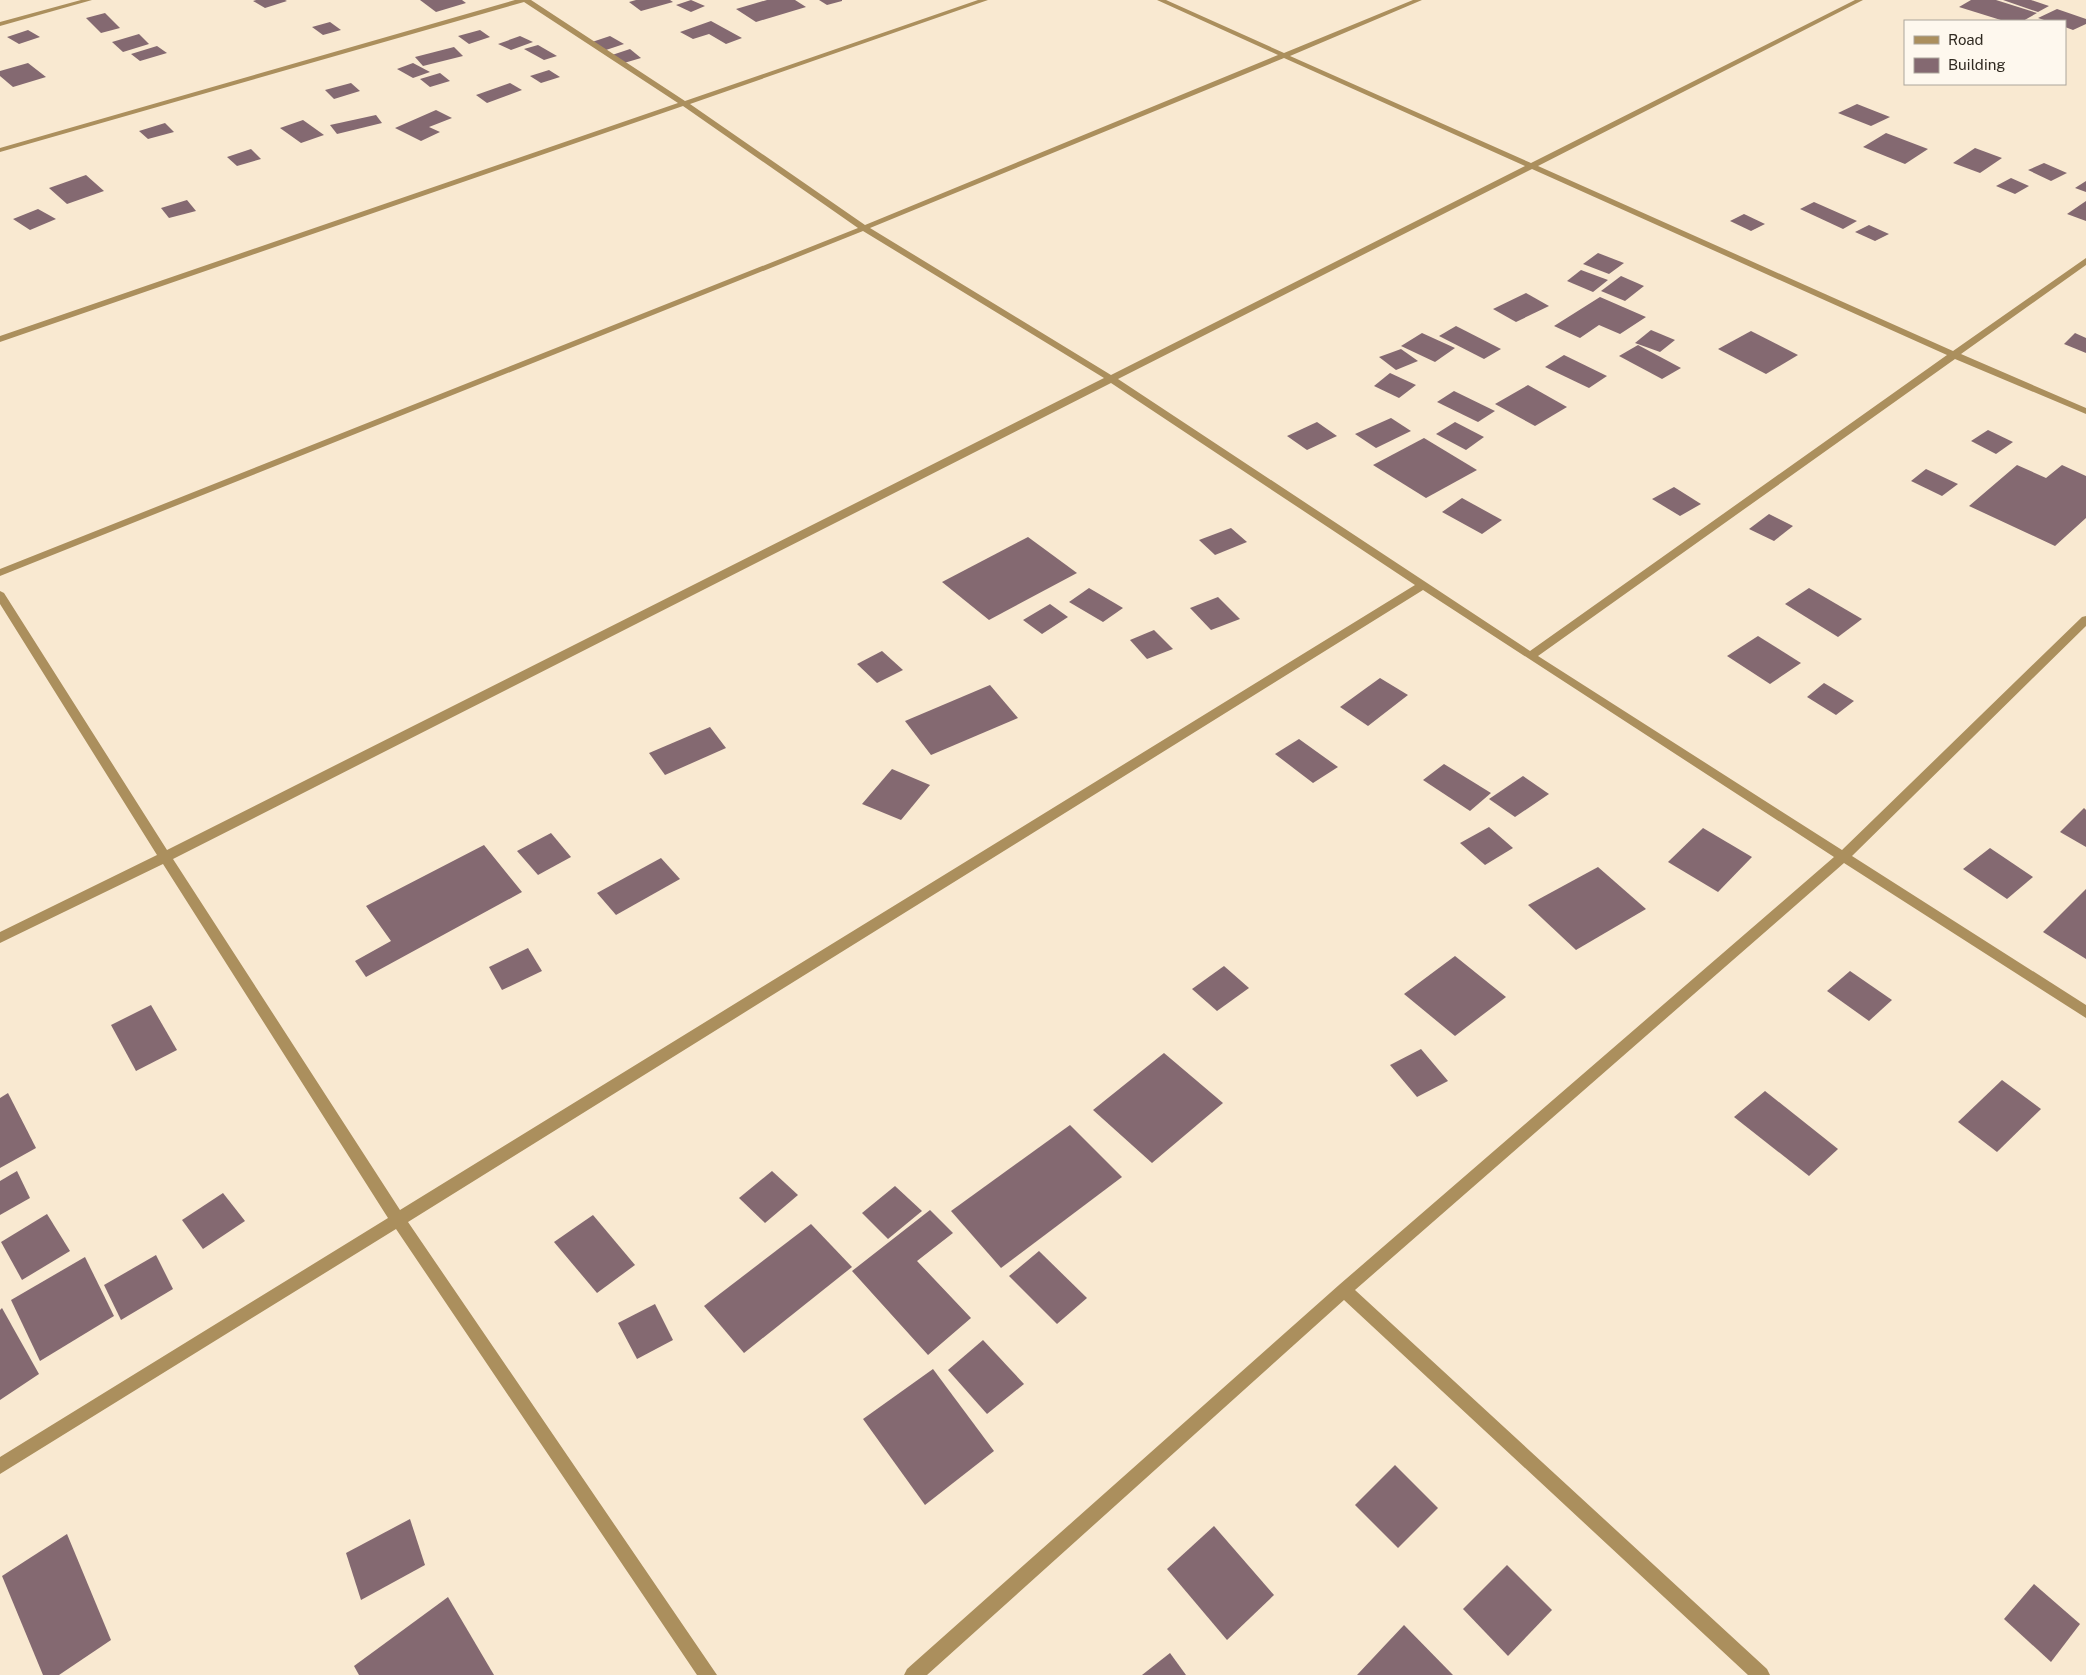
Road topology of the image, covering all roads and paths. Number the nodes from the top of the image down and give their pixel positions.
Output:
1 (89, 0) edge
2 (525, 0) edge
3 (985, 0) edge
4 (1160, 0) edge
5 (1419, 0) edge
6 (1860, 0) edge
7 (0, 24) edge
8 (1284, 56) junction
9 (685, 104) junction
10 (0, 150) edge
11 (1531, 166) junction
12 (864, 228) junction
13 (2086, 261) edge
14 (0, 339) edge
15 (1954, 355) junction
16 (1111, 378) junction
17 (2086, 411) edge
18 (0, 573) edge
19 (1423, 585) junction
20 (0, 595) edge
21 (2086, 620) edge
22 (1530, 656) junction
23 (1844, 856) junction
24 (165, 857) junction
25 (0, 938) edge
26 (2086, 1012) edge
27 (398, 1220) junction
28 (1344, 1290) junction
29 (0, 1466) edge
30 (708, 1675) edge
31 (912, 1675) edge
32 (1761, 1675) edge

1 - 7 street
2 - 9 street
2 - 10 street
3 - 9 street
4 - 8 street
5 - 8 street
6 - 11 street
8 - 11 street
8 - 12 street
9 - 12 street
9 - 14 street
11 - 15 street
11 - 16 street
12 - 16 street
12 - 18 street
13 - 15 street
15 - 17 street
15 - 22 street
16 - 19 street
16 - 24 street
19 - 22 street
19 - 27 street
20 - 24 street
21 - 23 street
22 - 23 street
23 - 26 street
23 - 28 street
24 - 25 street
24 - 27 street
27 - 29 street
27 - 30 street
28 - 31 street
28 - 32 street

